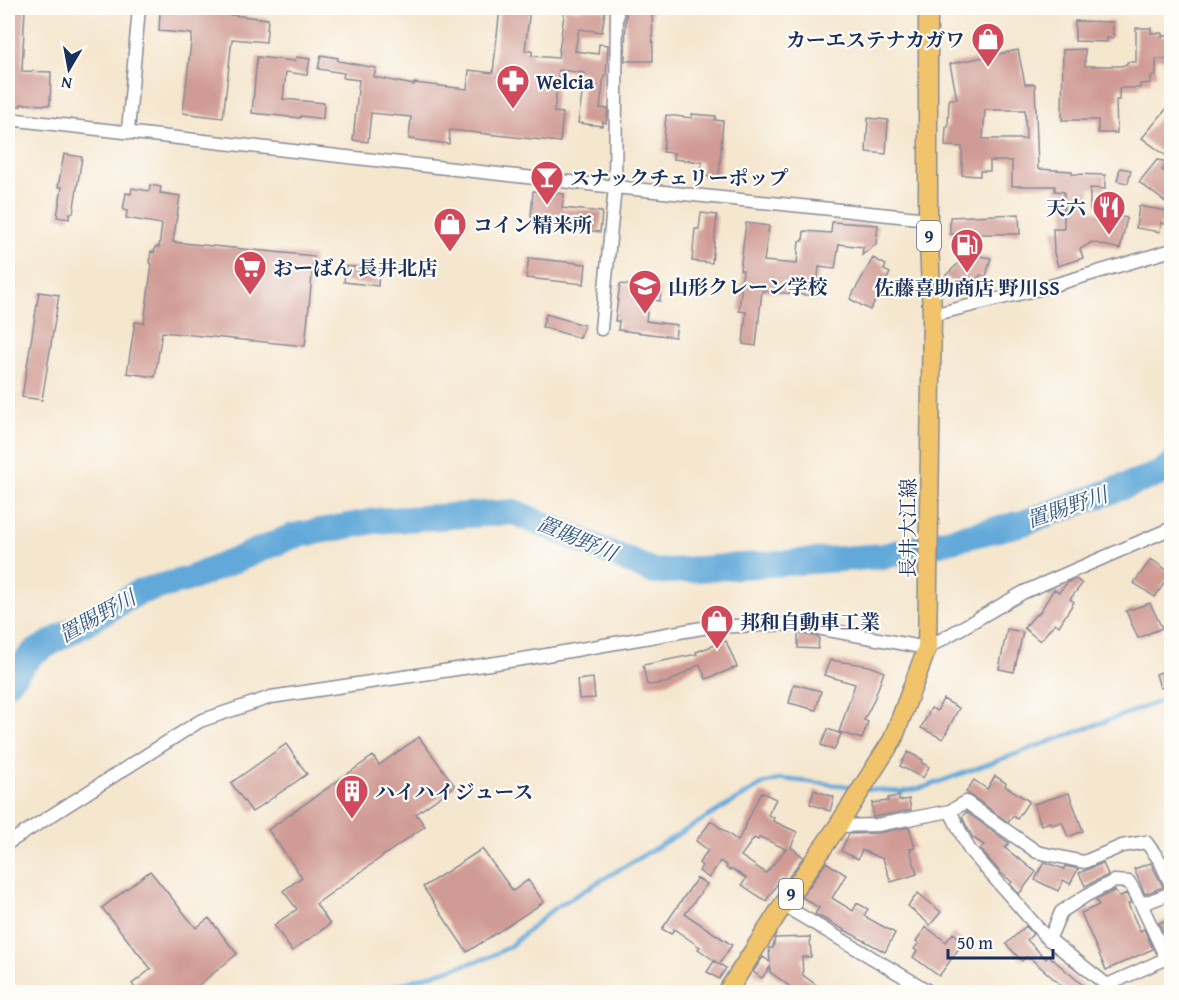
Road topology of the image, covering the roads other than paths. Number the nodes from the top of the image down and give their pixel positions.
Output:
1 (139, 8) edge
2 (617, 8) edge
3 (928, 8) edge
4 (8, 119) edge
5 (128, 131) junction
6 (615, 187) junction
7 (928, 219) junction
8 (1172, 250) edge
9 (932, 315) junction
10 (601, 329) dead end
11 (1172, 528) edge
12 (927, 648) junction
13 (950, 811) junction
14 (838, 826) junction
15 (8, 843) edge
16 (1172, 887) edge
17 (1172, 892) edge
18 (1142, 904) junction
19 (783, 905) junction
20 (1049, 940) junction
21 (1169, 958) edge
22 (727, 993) edge
23 (930, 993) edge

1 - 5 street
2 - 6 street
3 - 7 main road, 長井大江線 / 9
4 - 5 street
5 - 6 street
6 - 7 street
6 - 10 street
7 - 9 main road, 長井大江線 / 9
8 - 9 street
9 - 12 main road, 長井大江線 / 9
11 - 12 street
12 - 14 main road, 長井大江線 / 9
12 - 15 street
13 - 14 street
13 - 16 street
13 - 20 street
14 - 19 main road, 長井大江線 / 9
17 - 18 street
18 - 20 street
18 - 21 street
19 - 22 main road, 長井大江線 / 9
19 - 23 street
20 - 21 street

